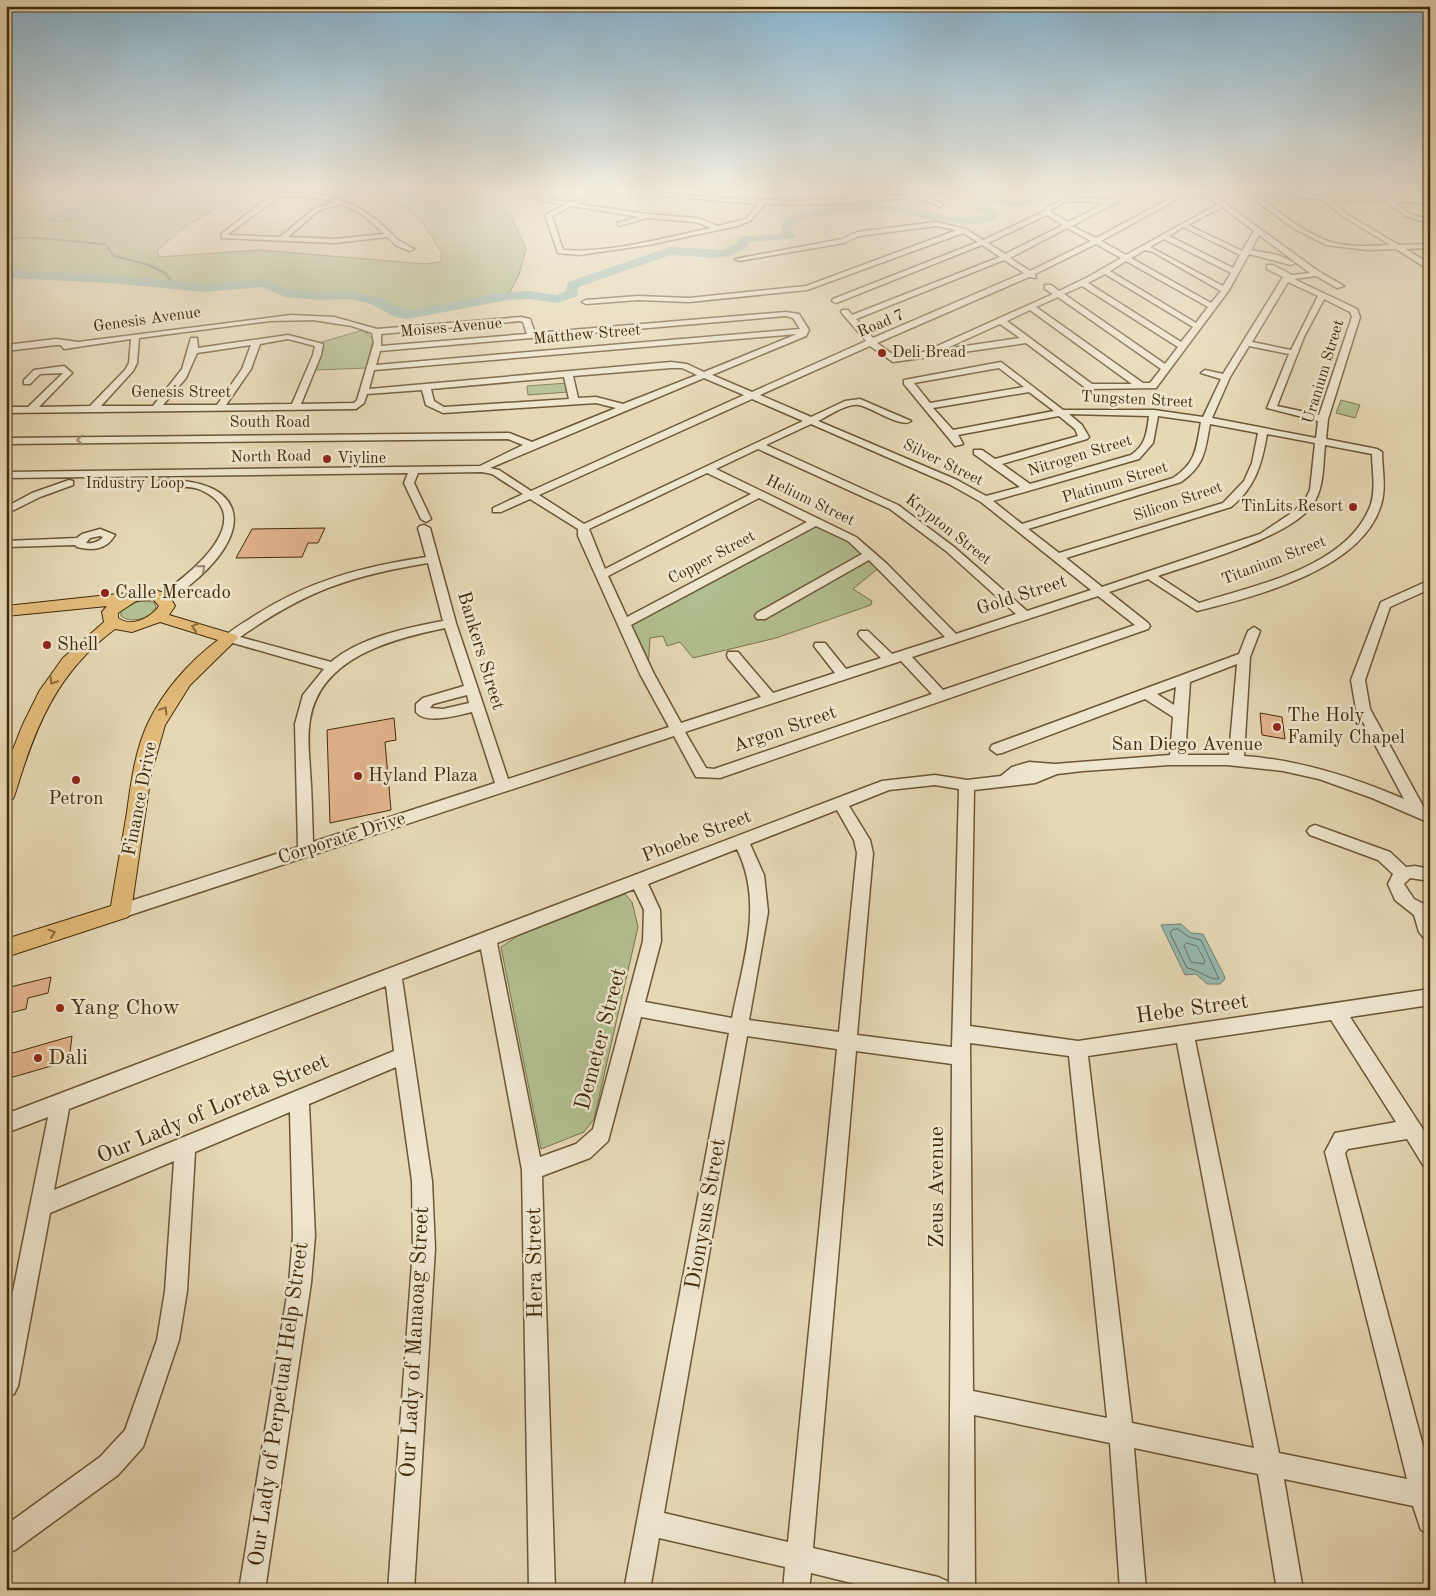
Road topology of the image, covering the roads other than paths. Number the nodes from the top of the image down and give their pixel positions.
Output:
1 (893, 262) edge
2 (920, 262) edge
3 (992, 262) edge
4 (1014, 262) edge
5 (1056, 262) edge
6 (1119, 262) edge
7 (1134, 262) edge
8 (1176, 262) edge
9 (1217, 262) edge
10 (1240, 262) edge
11 (1301, 262) edge
12 (1423, 262) edge
13 (1426, 264) dead end
14 (1270, 267) dead end
15 (1106, 271) junction
16 (1236, 272) junction
17 (1318, 274) junction
18 (1031, 275) junction
19 (1288, 277) junction
20 (1083, 283) junction
21 (1340, 286) dead end
22 (1048, 287) dead end
23 (1225, 290) junction
24 (828, 292) junction
25 (1059, 294) junction
26 (1322, 295) junction
27 (586, 302) dead end
28 (1213, 307) junction
29 (1032, 308) junction
30 (481, 313) dead end
31 (850, 319) junction
32 (521, 320) junction
33 (1002, 321) junction
34 (1198, 327) junction
35 (193, 329) junction
36 (805, 330) junction
37 (376, 332) junction
38 (586, 332) junction
39 (532, 336) junction
40 (135, 337) junction
41 (1027, 340) junction
42 (256, 342) junction
43 (1245, 343) junction
44 (78, 344) junction
45 (873, 344) junction
46 (64, 346) dead end
47 (1183, 347) junction
48 (6, 348) edge
49 (377, 349) junction
50 (594, 350) junction
51 (195, 351) junction
52 (1294, 353) junction
53 (927, 354) junction
54 (996, 354) dead end
55 (1001, 365) junction
56 (371, 368) junction
57 (1166, 368) junction
58 (1205, 373) dead end
59 (568, 374) junction
60 (706, 375) junction
61 (1226, 377) junction
62 (27, 382) dead end
63 (1142, 387) junction
64 (426, 388) junction
65 (1030, 389) junction
66 (364, 392) junction
67 (753, 395) junction
68 (574, 402) junction
69 (929, 406) junction
70 (295, 407) junction
71 (155, 408) junction
72 (219, 408) junction
73 (622, 408) junction
74 (93, 409) junction
75 (6, 410) edge
76 (31, 410) junction
77 (1059, 412) junction
78 (1154, 413) junction
79 (1323, 419) junction
80 (813, 420) junction
81 (1206, 420) junction
82 (906, 421) dead end
83 (1263, 430) junction
84 (953, 433) junction
85 (6, 441) edge
86 (1320, 441) junction
87 (958, 444) dead end
88 (532, 445) junction
89 (760, 446) junction
90 (978, 452) dead end
91 (994, 463) junction
92 (707, 468) junction
93 (482, 469) junction
94 (414, 470) junction
95 (180, 473) junction
96 (6, 475) edge
97 (102, 479) junction
98 (6, 481) edge
99 (69, 483) junction
100 (195, 484) junction
101 (6, 485) edge
102 (1029, 488) junction
103 (36, 490) junction
104 (530, 494) junction
105 (759, 494) junction
106 (985, 500) junction
107 (497, 510) dead end
108 (6, 511) edge
109 (817, 520) junction
110 (583, 528) junction
111 (1020, 528) junction
112 (80, 541) dead end
113 (6, 544) edge
114 (870, 554) junction
115 (1058, 557) junction
116 (434, 559) junction
117 (1149, 574) junction
118 (601, 575) junction
119 (1426, 588) edge
120 (1100, 590) junction
121 (164, 598) junction
122 (124, 600) junction
123 (6, 611) edge
124 (1024, 615) junction
125 (761, 616) dead end
126 (159, 617) junction
127 (6, 618) edge
128 (111, 619) junction
129 (450, 622) junction
130 (623, 624) junction
131 (1254, 631) dead end
132 (864, 634) dead end
133 (230, 638) junction
134 (954, 638) junction
135 (820, 646) dead end
136 (733, 655) dead end
137 (902, 655) junction
138 (1244, 658) junction
139 (889, 659) junction
140 (332, 668) junction
141 (843, 674) junction
142 (1183, 681) junction
143 (471, 688) junction
144 (1148, 694) junction
145 (941, 696) junction
146 (770, 698) junction
147 (477, 706) junction
148 (1181, 715) junction
149 (678, 728) junction
150 (998, 750) dead end
151 (1177, 761) junction
152 (1236, 761) junction
153 (1006, 779) joint
154 (7, 784) edge
155 (503, 785) junction
156 (967, 785) junction
157 (840, 803) junction
158 (1424, 814) edge
159 (1315, 831) dead end
160 (741, 841) junction
161 (306, 851) junction
162 (1403, 874) junction
163 (1430, 875) edge
164 (638, 881) junction
165 (121, 910) junction
166 (1425, 913) edge
167 (1430, 933) edge
168 (488, 940) junction
169 (6, 948) edge
170 (393, 976) junction
171 (1429, 998) edge
172 (633, 1008) junction
173 (1336, 1011) junction
174 (739, 1027) junction
175 (961, 1033) junction
176 (1185, 1034) junction
177 (848, 1042) junction
178 (1078, 1049) junction
179 (405, 1055) junction
180 (961, 1057) junction
181 (299, 1098) junction
182 (60, 1105) junction
183 (6, 1124) edge
184 (1411, 1128) junction
185 (185, 1146) junction
186 (1430, 1158) edge
187 (532, 1170) junction
188 (40, 1207) junction
189 (6, 1386) edge
190 (964, 1401) junction
191 (1121, 1434) junction
192 (1269, 1463) junction
193 (1423, 1495) junction
194 (1430, 1521) edge
195 (650, 1523) junction
196 (6, 1541) edge
197 (800, 1556) junction
198 (252, 1590) edge
199 (401, 1590) edge
200 (542, 1590) edge
201 (637, 1590) edge
202 (796, 1590) edge
203 (938, 1590) edge
204 (962, 1590) edge
205 (1133, 1590) edge
206 (1290, 1590) edge

1 - 24 street
2 - 24 street
3 - 31 street
4 - 18 street
5 - 18 street, Road 7
6 - 15 street
7 - 28 street
8 - 23 street
9 - 16 street
10 - 16 street
11 - 17 street
12 - 13 street
14 - 19 street
15 - 20 street
15 - 34 street
16 - 23 street
17 - 19 street
17 - 21 street
18 - 45 street, Road 7
19 - 26 street
19 - 43 street, Platinum Street
20 - 25 street
20 - 47 street
22 - 25 street
23 - 28 street
24 - 27 street
24 - 31 street
25 - 29 street
25 - 57 street
26 - 52 street
26 - 79 street, Uranium Street
28 - 34 street
29 - 33 street
29 - 63 street
30 - 32 street
31 - 45 street
32 - 37 street
32 - 39 street
33 - 41 street
33 - 53 street
34 - 47 street
35 - 37 street, Genesis Avenue
35 - 40 street, Genesis Avenue
35 - 51 street
36 - 38 street, Moises Avenue
36 - 50 street, Matthew Street
36 - 60 street
37 - 49 street
38 - 39 street, Moises Avenue
38 - 50 street
39 - 49 street, Moises Avenue
40 - 44 street, Genesis Avenue
40 - 74 street
41 - 53 street
41 - 63 street
42 - 51 street
42 - 70 street
42 - 72 street
43 - 52 street
43 - 61 street, Platinum Street
44 - 46 street
44 - 48 street
45 - 53 street
45 - 67 street, Road 7
47 - 57 street
49 - 56 street
50 - 56 street, Matthew Street
51 - 71 street
52 - 79 street
54 - 55 street
55 - 65 street
55 - 69 street
56 - 66 street
57 - 63 street
58 - 61 street
59 - 60 street, Silver Street
59 - 64 street, Silver Street
59 - 68 street
60 - 67 street, Silver Street
60 - 73 street
61 - 81 street, Platinum Street
62 - 76 street
64 - 66 street, Silver Street
64 - 68 street
65 - 69 street
65 - 77 street
66 - 70 street, Genesis Street
67 - 80 street, Silver Street
67 - 104 street, Road 7
68 - 73 street
69 - 84 street
70 - 72 street, Genesis Street
71 - 72 street, Genesis Street
71 - 74 street, Genesis Street
73 - 88 street
74 - 76 street, Genesis Street
75 - 76 street, Genesis Street
77 - 78 street, Tungsten Street
77 - 84 street, Tungsten Street
77 - 91 street
78 - 81 street, Tungsten Street
78 - 102 street, Nitrogen Street
79 - 86 street, Uranium Street
80 - 82 street
80 - 89 street
80 - 106 street, Silver Street
81 - 83 street, Tungsten Street
81 - 111 street, Platinum Street
83 - 86 street, Tungsten Street
83 - 115 street, Silicon Street
84 - 87 street
88 -> 85 street, South Road
86 - 117 street, Gold Street
86 - 117 street, Titanium Street
88 - 93 street
89 - 92 street
89 - 124 street, Krypton Street
90 - 91 street
91 - 102 street
92 - 105 street, Helium Street
92 - 110 street
93 - 94 street, North Road
93 - 104 street, North Road
94 - 95 street, North Road
94 - 116 street, Bankers Street
95 - 97 street, North Road
95 - 100 street
96 - 97 street
97 - 99 street, Industry Loop
97 - 100 street, Industry Loop
98 - 99 street, Industry Loop
99 - 103 street
121 -> 100 street, Industry Loop
101 - 103 street
102 - 106 street, Nitrogen Street
103 - 108 street
104 - 107 street, Road 7
104 - 110 street
105 - 109 street, Helium Street
105 - 118 street
106 - 111 street, Silver Street
109 - 114 street, Helium Street
109 - 130 street, Copper Street
110 - 118 street, Argon Street
111 - 115 street, Silver Street
112 - 113 street
114 - 125 street
114 - 134 street, Helium Street
115 - 120 street, Silver Street
116 - 129 street, Bankers Street
116 - 133 street, Finance Drive
117 - 120 street, Gold Street
118 - 130 street, Argon Street
119 - 158 street
120 - 124 street, Gold Street
120 - 145 street, Argon Street
121 - 122 main road
121 - 126 main road
122 - 123 main road
122 - 128 main road
124 - 134 street, Gold Street
126 - 128 main road
133 -> 126 main road
127 - 128 main road
128 -> 154 main road
129 - 140 street
129 - 143 street, Bankers Street
130 - 149 street, Argon Street
131 - 138 street
132 - 139 street
133 - 140 street
165 -> 133 main road, Finance Drive
134 - 137 street, Gold Street
135 - 141 street
136 - 146 street
137 - 139 street, Gold Street
137 - 145 street
138 - 142 street
138 - 152 street
139 - 141 street, Gold Street
140 - 161 street
141 - 146 street, Gold Street
142 - 144 street
142 - 148 street
143 - 147 street, Bankers Street
143 - 147 street
144 - 148 street
144 - 150 street
145 - 149 street, Argon Street
146 - 149 street, Gold Street
147 - 155 street, Bankers Street
148 - 151 street
149 - 155 street, Corporate Drive
151 - 152 street, San Diego Avenue
151 - 153 street, San Diego Avenue
152 - 158 street, San Diego Avenue
153 - 156 street, Phoebe Street
155 - 161 street, Corporate Drive
156 - 157 street, Phoebe Street
156 - 175 street, Zeus Avenue
157 - 160 street, Phoebe Street
157 - 177 street
159 - 162 street
160 - 164 street, Phoebe Street
160 - 174 street, Dionysus Street
161 - 165 street, Corporate Drive
162 - 163 street
162 - 166 street
164 - 168 street, Phoebe Street
164 - 172 street, Demeter Street
169 -> 165 main road, Corporate Drive
166 - 167 street
168 - 170 street, Phoebe Street
168 - 187 street, Hera Street
170 - 179 street, Our Lady of Manaoag Street
170 - 182 street, Phoebe Street
171 - 173 street, Hebe Street
172 - 174 street
172 - 187 street, Demeter Street
173 - 176 street, Hebe Street
173 - 184 street
174 - 177 street
174 - 195 street, Dionysus Street
175 - 178 street, Hebe Street
175 - 180 street, Zeus Avenue
176 - 178 street, Hebe Street
176 - 192 street
177 - 180 street
177 - 197 street
178 - 191 street
179 - 181 street, Our Lady of Loreta Street
179 - 199 street, Our Lady of Manaoag Street
180 - 190 street, Zeus Avenue
181 - 185 street, Our Lady of Loreta Street
181 - 198 street, Our Lady of Perpetual Help Street
182 - 183 street, Phoebe Street
182 - 188 street
184 - 186 street
184 - 193 street
185 - 188 street, Our Lady of Loreta Street
185 - 196 street
187 - 200 street, Hera Street
188 - 189 street
190 - 191 street
190 - 204 street, Zeus Avenue
191 - 192 street
191 - 205 street
192 - 193 street
192 - 206 street
193 - 194 street
195 - 197 street
195 - 201 street, Dionysus Street
197 - 202 street
197 - 203 street

